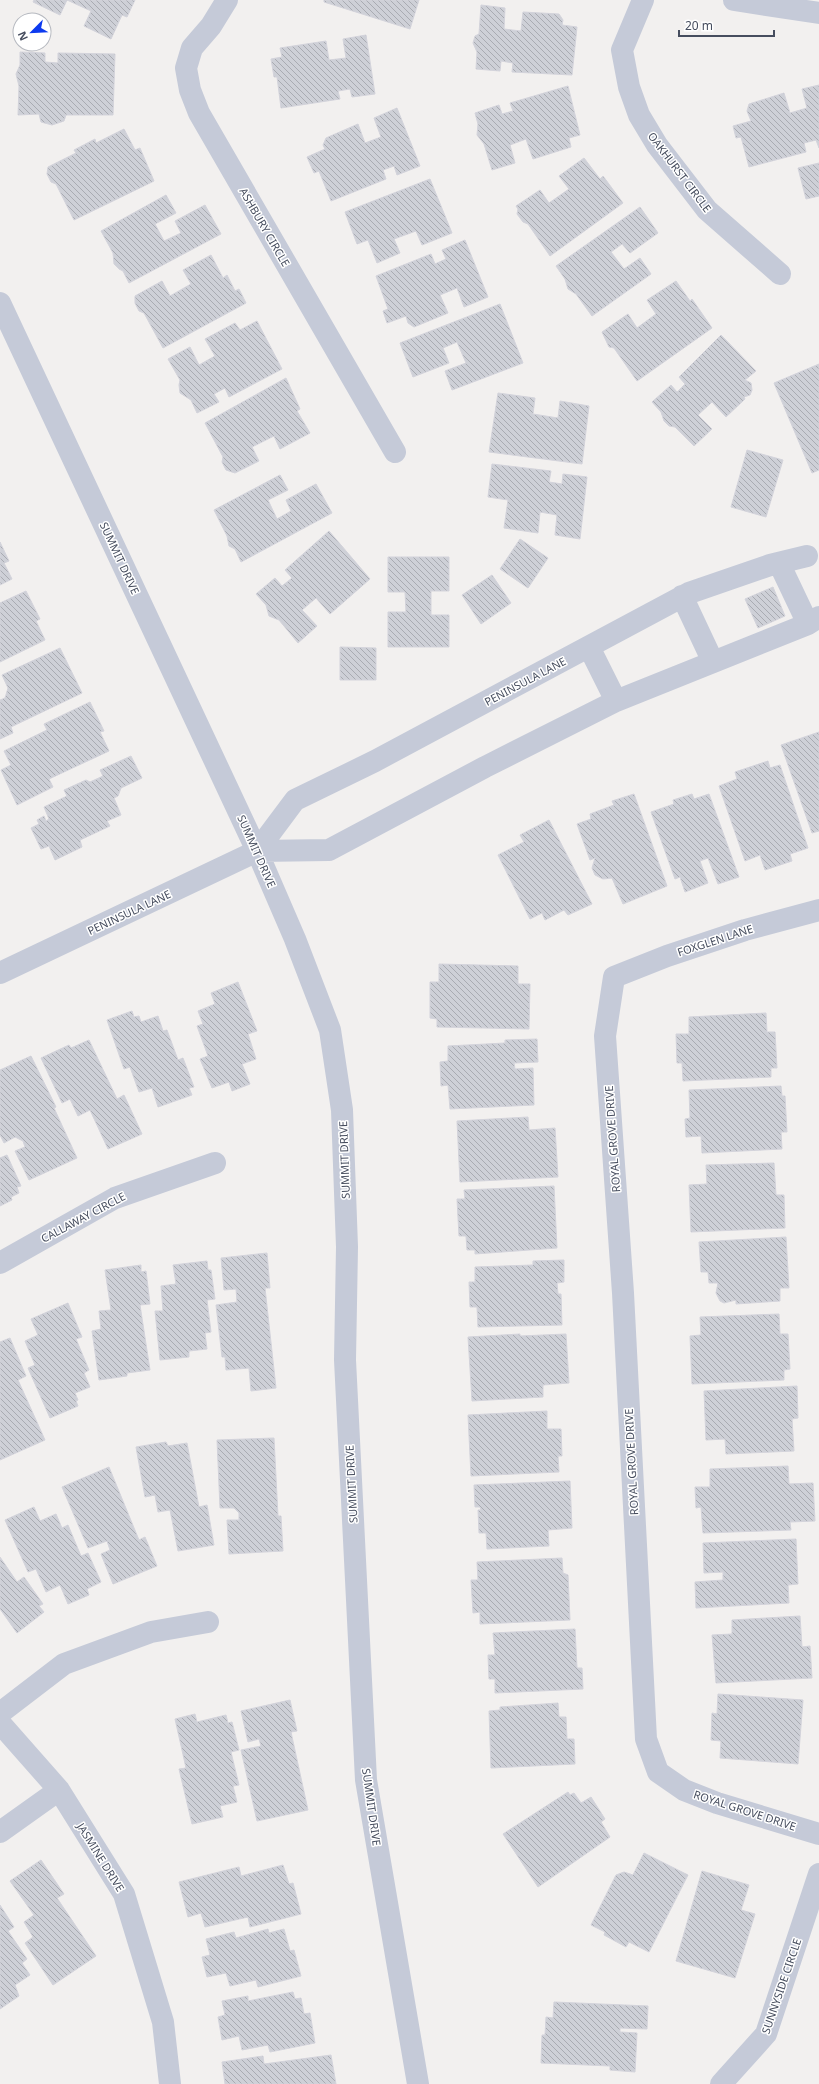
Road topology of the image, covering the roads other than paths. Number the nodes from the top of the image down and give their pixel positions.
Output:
1 (227, 0) edge
2 (643, 0) edge
3 (734, 0) edge
4 (819, 13) edge
5 (780, 274) dead end
6 (0, 303) edge
7 (395, 452) dead end
8 (813, 554) edge
9 (779, 563) junction
10 (682, 596) junction
11 (813, 620) edge
12 (589, 647) junction
13 (713, 662) junction
14 (616, 701) junction
15 (257, 851) junction
16 (819, 910) edge
17 (0, 973) edge
18 (614, 977) joint
19 (215, 1163) dead end
20 (0, 1263) edge
21 (208, 1622) dead end
22 (0, 1714) edge
23 (0, 1723) edge
24 (59, 1790) junction
25 (0, 1832) edge
26 (819, 1834) edge
27 (819, 1874) edge
28 (170, 2084) edge
29 (418, 2084) edge
30 (720, 2084) edge

1 - 7 street, ASHBURY CIRCLE
2 - 5 street, OAKHURST CIRCLE
3 - 4 street
6 - 15 street, SUMMIT DRIVE
8 - 9 street, PENINSULA LANE
9 - 10 street, PENINSULA LANE
9 - 11 street
10 - 12 street, PENINSULA LANE
10 - 13 street
11 - 13 street, PENINSULA LANE
12 - 14 street
12 - 15 street, PENINSULA LANE
13 - 14 street, PENINSULA LANE
14 - 15 street, PENINSULA LANE
15 - 17 street, PENINSULA LANE
15 - 29 street, SUMMIT DRIVE
16 - 18 street, FOXGLEN LANE
18 - 26 street, ROYAL GROVE DRIVE
19 - 20 street, CALLAWAY CIRCLE
21 - 22 street
23 - 24 street, JASMINE DRIVE
24 - 25 street
24 - 28 street, JASMINE DRIVE
27 - 30 street, SUNNYSIDE CIRCLE

